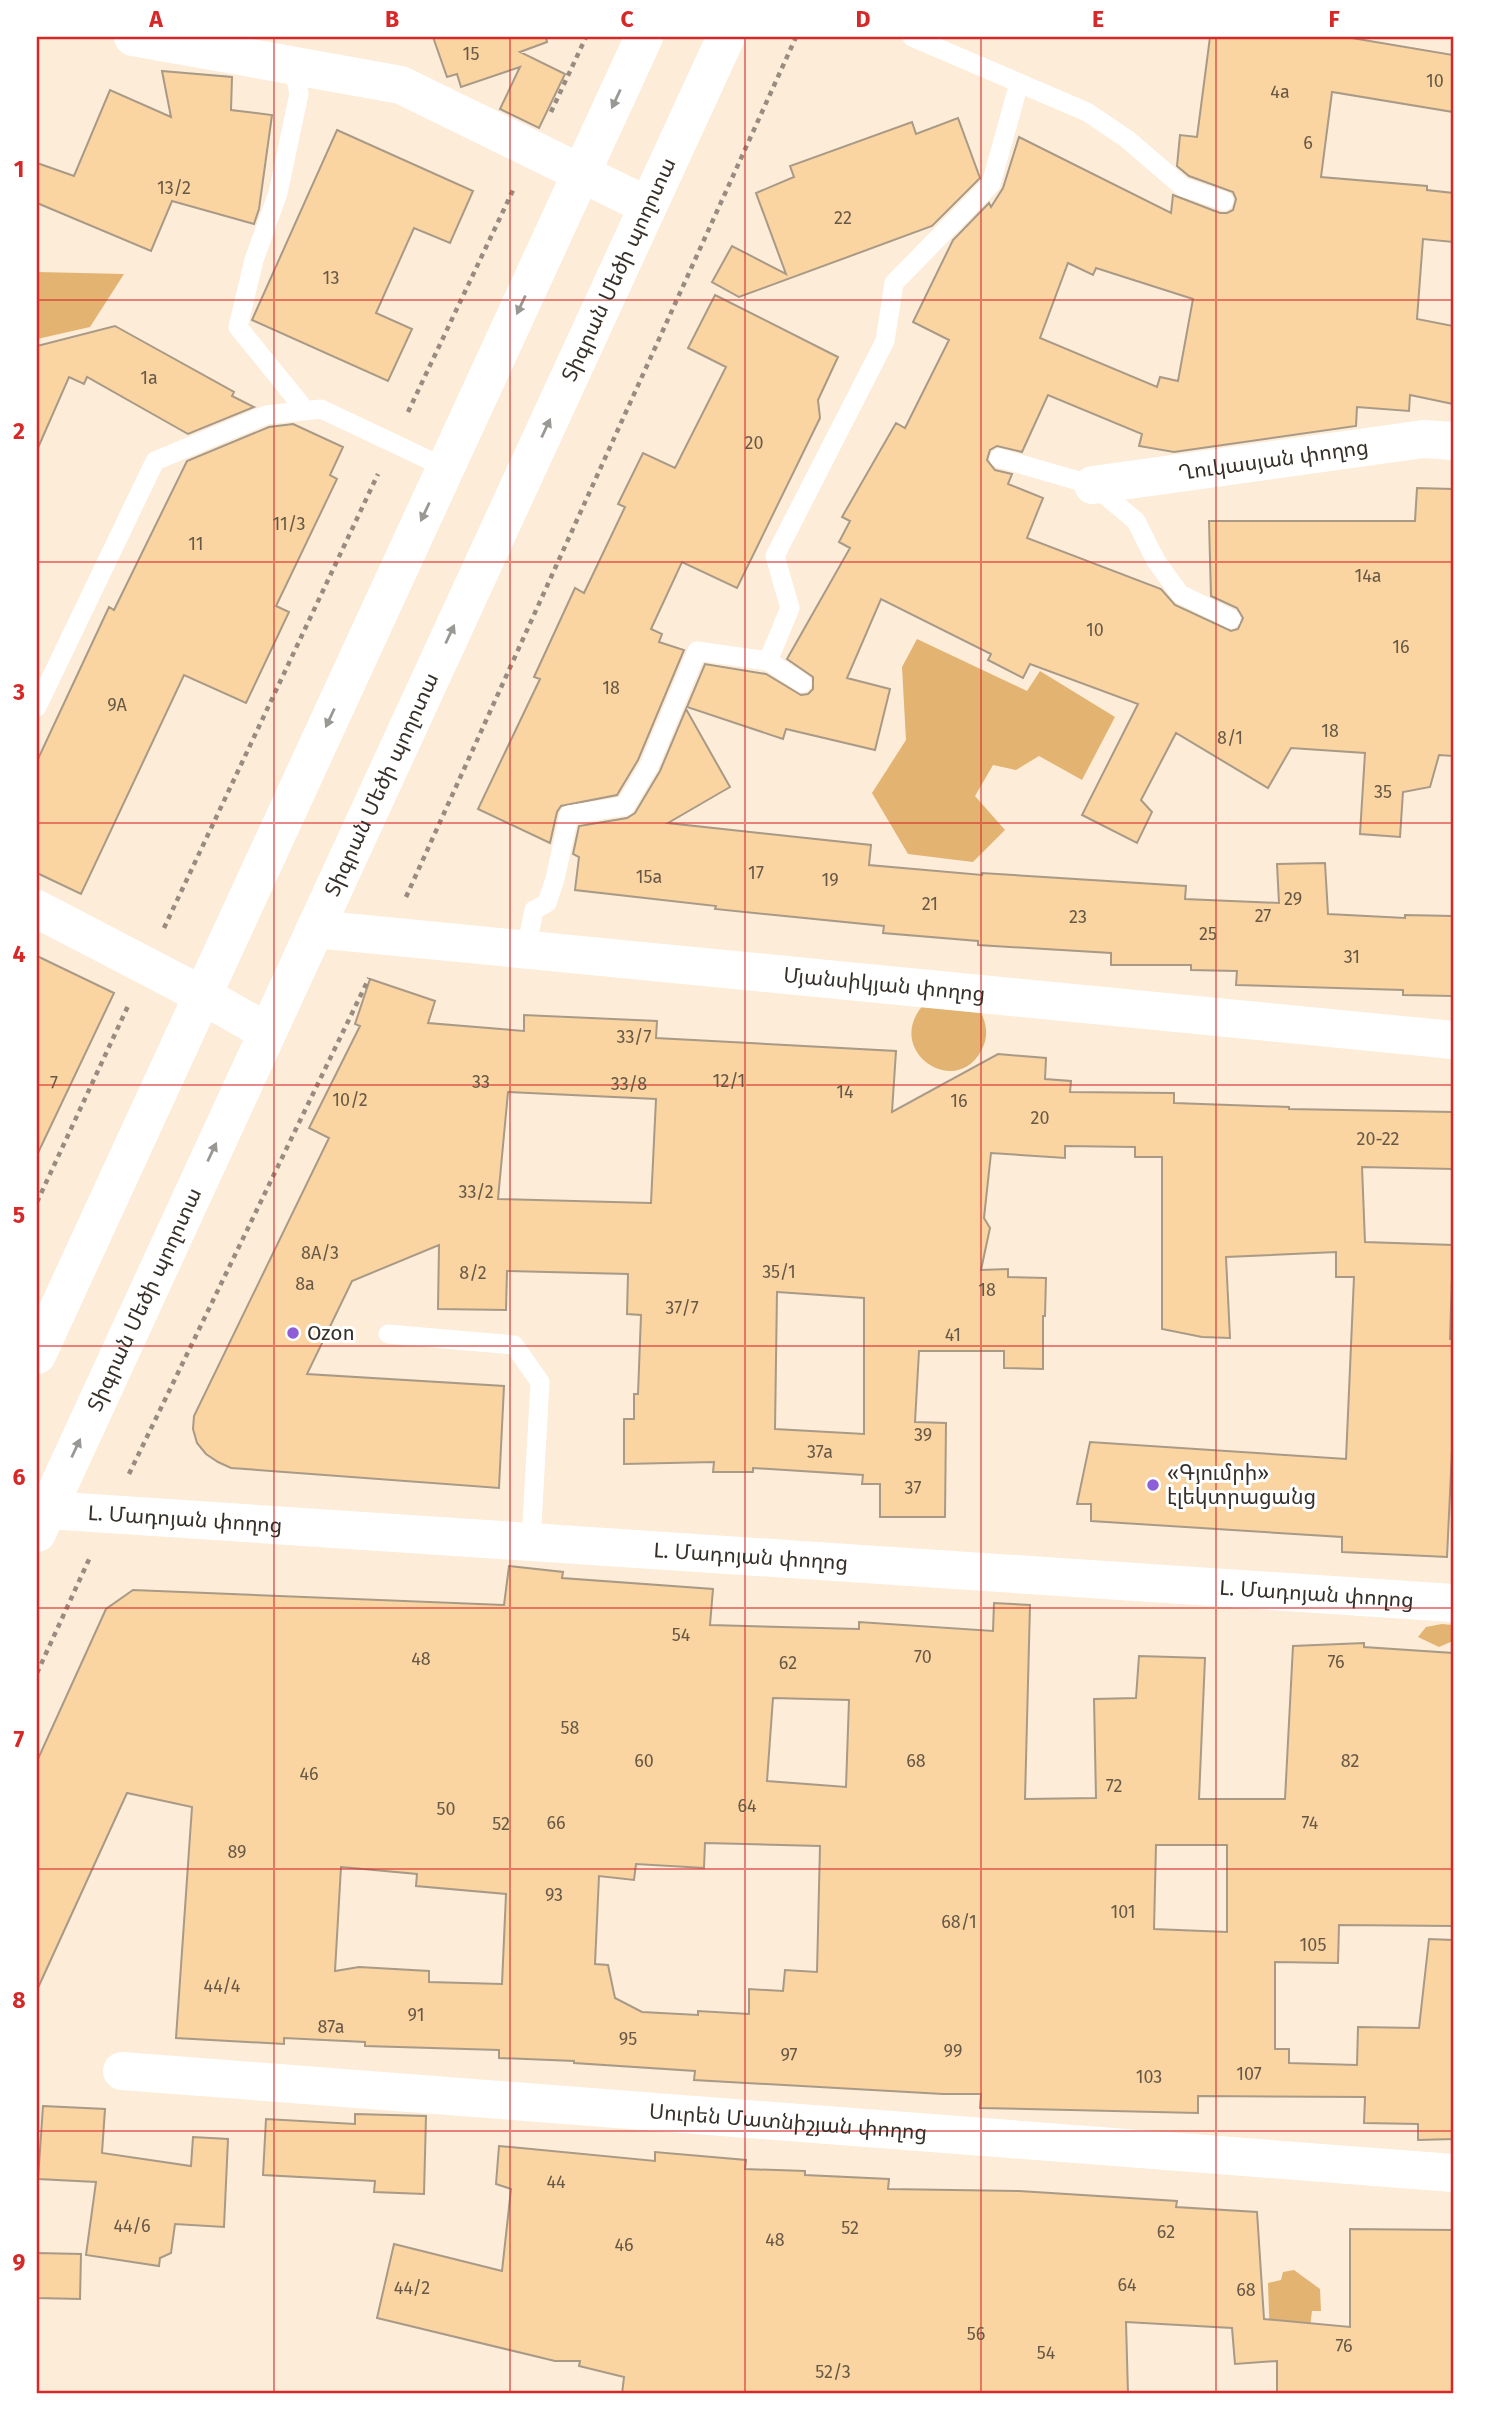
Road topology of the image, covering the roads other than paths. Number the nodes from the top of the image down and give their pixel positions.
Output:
1 (133, 37) edge
2 (644, 37) edge
3 (726, 37) edge
4 (912, 37) edge
5 (293, 65) junction
6 (1019, 83) junction
7 (581, 174) junction
8 (1224, 201) dead end
9 (648, 206) junction
10 (306, 411) junction
11 (1453, 441) edge
12 (999, 458) dead end
13 (446, 468) junction
14 (1093, 485) junction
15 (1231, 619) dead end
16 (768, 661) junction
17 (802, 684) dead end
18 (37, 707) edge
19 (37, 909) edge
20 (315, 929) junction
21 (526, 949) junction
22 (202, 995) junction
23 (267, 1032) junction
24 (1453, 1040) edge
25 (388, 1334) dead end
26 (37, 1355) edge
27 (40, 1516) edge
28 (531, 1542) junction
29 (1453, 1603) edge
30 (122, 2071) dead end
31 (1453, 2173) edge

1 - 5 street
2 -> 7 street
3 - 9 street, Տիգրան Մեծի պողոտա
4 - 6 lane
5 - 7 street
5 - 10 lane
6 - 8 lane
6 - 16 lane
7 - 9 street
7 -> 13 street
20 -> 9 street, Տիգրան Մեծի պողոտա
10 - 13 lane
10 - 18 lane
11 - 14 street, Ղուկասյան փողոց
12 - 14 lane
13 -> 22 street
14 - 15 lane
16 - 17 lane
16 - 21 lane
19 - 22 street
20 - 21 street, Մյանսիկյան փողոց
20 - 23 street, Տիգրան Մեծի պողոտա
21 - 24 street, Մյանսիկյան փողոց
22 - 23 street
22 - 26 street
27 -> 23 street, Տիգրան Մեծի պողոտա
25 - 28 lane
27 - 28 street, L. Մադոյան փողոց
28 - 29 street, L. Մադոյան փողոց
30 - 31 street, Սուրեն Մատնիշյան փողոց

